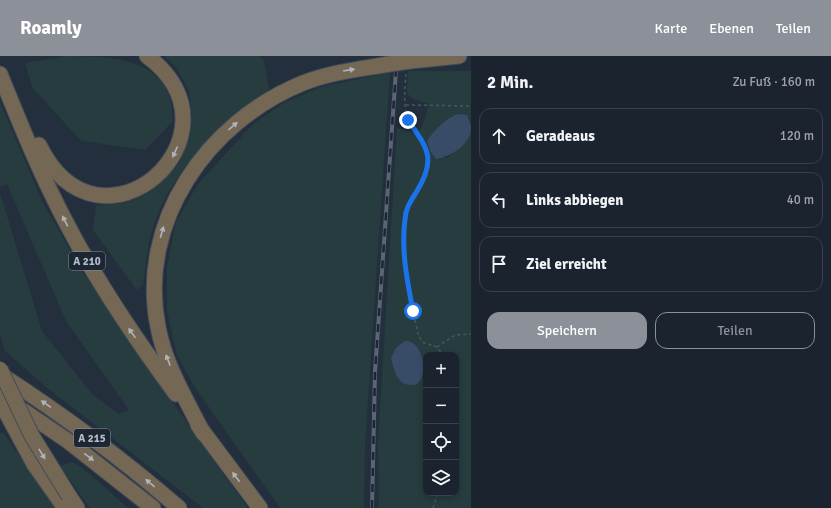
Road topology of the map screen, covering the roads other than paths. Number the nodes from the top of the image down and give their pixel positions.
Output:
1 (147, 56) edge
2 (459, 56) edge
3 (0, 73) edge
4 (0, 368) edge
5 (0, 374) edge
6 (0, 395) edge
7 (0, 401) edge
8 (203, 433) junction
9 (68, 503) edge
10 (153, 508) edge
11 (179, 508) edge
12 (260, 508) edge

1 -> 3 highway
8 -> 2 highway, bridge
8 -> 3 highway, A 210
4 -> 9 highway, bridge
11 -> 5 highway, A 215
6 -> 10 highway, A 215
7 - 9 highway
12 -> 8 highway, A 210

